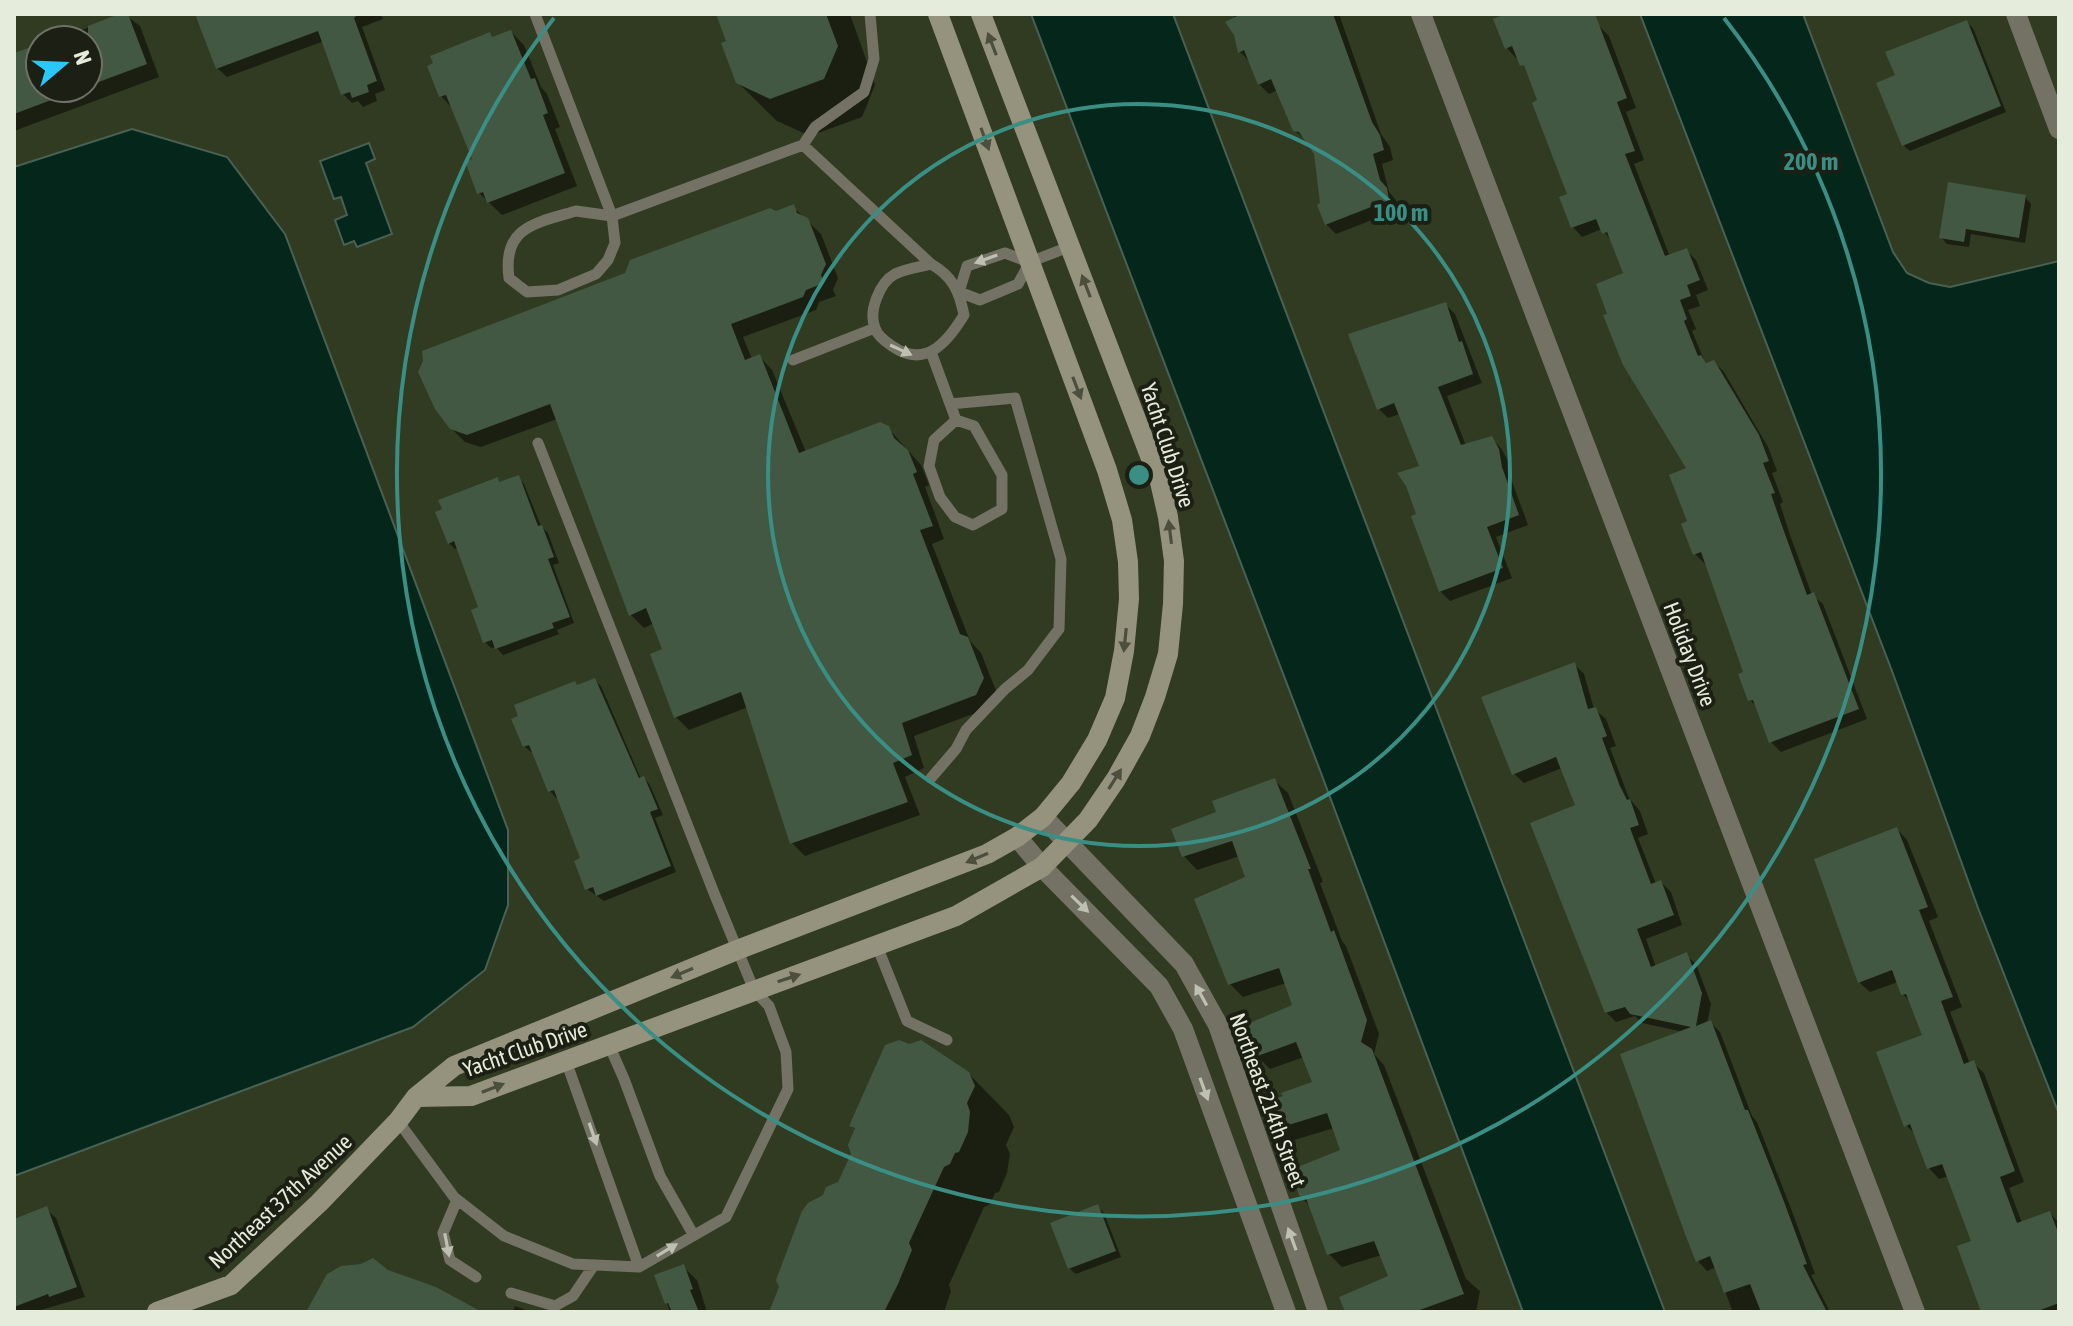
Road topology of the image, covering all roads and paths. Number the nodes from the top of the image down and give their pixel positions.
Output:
1 (535, 14) edge
2 (870, 14) edge
3 (938, 14) edge
4 (981, 14) edge
5 (1421, 14) edge
6 (2016, 14) edge
7 (2059, 129) edge
8 (803, 145) junction
9 (612, 216) junction
10 (1071, 246) junction
11 (1030, 262) junction
12 (931, 264) junction
13 (959, 292) junction
14 (875, 328) junction
15 (931, 352) junction
16 (793, 360) dead end
17 (950, 404) junction
18 (956, 420) junction
19 (538, 443) dead end
20 (931, 778) dead end
21 (1043, 817) junction
22 (1017, 837) junction
23 (1067, 841) junction
24 (1042, 867) junction
25 (877, 946) junction
26 (737, 950) junction
27 (1184, 964) junction
28 (1159, 986) junction
29 (754, 990) junction
30 (947, 1040) dead end
31 (609, 1045) junction
32 (566, 1061) junction
33 (416, 1097) junction
34 (398, 1121) junction
35 (457, 1200) junction
36 (693, 1234) junction
37 (594, 1265) junction
38 (639, 1267) junction
39 (476, 1277) dead end
40 (511, 1293) dead end
41 (157, 1312) edge
42 (1286, 1312) edge
43 (1318, 1312) edge
44 (1915, 1312) edge

1 - 9 lane
2 - 8 lane
3 -> 11 street, Yacht Club Drive
10 -> 4 street, Yacht Club Drive
5 - 44 street, Holiday Drive
6 - 7 street
8 - 9 lane
8 - 12 lane
9 - 9 lane
10 - 11 lane
23 -> 10 street, Yacht Club Drive
11 - 13 lane
11 -> 13 lane
11 -> 21 street, Yacht Club Drive
12 - 13 lane
12 - 14 lane
13 - 15 lane
14 -> 15 lane
14 - 16 lane
15 - 17 lane
17 - 18 lane
17 - 20 lane
18 - 18 lane
19 - 26 lane
21 - 22 street, Yacht Club Drive
21 - 23 street, Northeast 214th Street
22 - 24 street
22 -> 26 street, Yacht Club Drive
23 - 24 street, Yacht Club Drive
23 - 27 street, Northeast 214th Street
24 - 25 street, Yacht Club Drive
24 -> 28 street
29 -> 25 street, Yacht Club Drive
25 - 30 lane
26 - 29 lane
26 -> 33 street, Yacht Club Drive
27 - 28 street
43 -> 27 street, Northeast 214th Street
28 -> 42 street
29 - 31 street, Yacht Club Drive
29 - 36 lane
31 - 32 street, Yacht Club Drive
31 - 36 lane
33 -> 32 street, Yacht Club Drive
32 -> 38 lane
33 - 34 street, Northeast 37th Avenue
34 - 35 lane
34 - 41 street, Northeast 37th Avenue
35 - 37 lane
35 -> 39 lane
38 -> 36 lane
37 - 38 lane
37 - 40 lane

